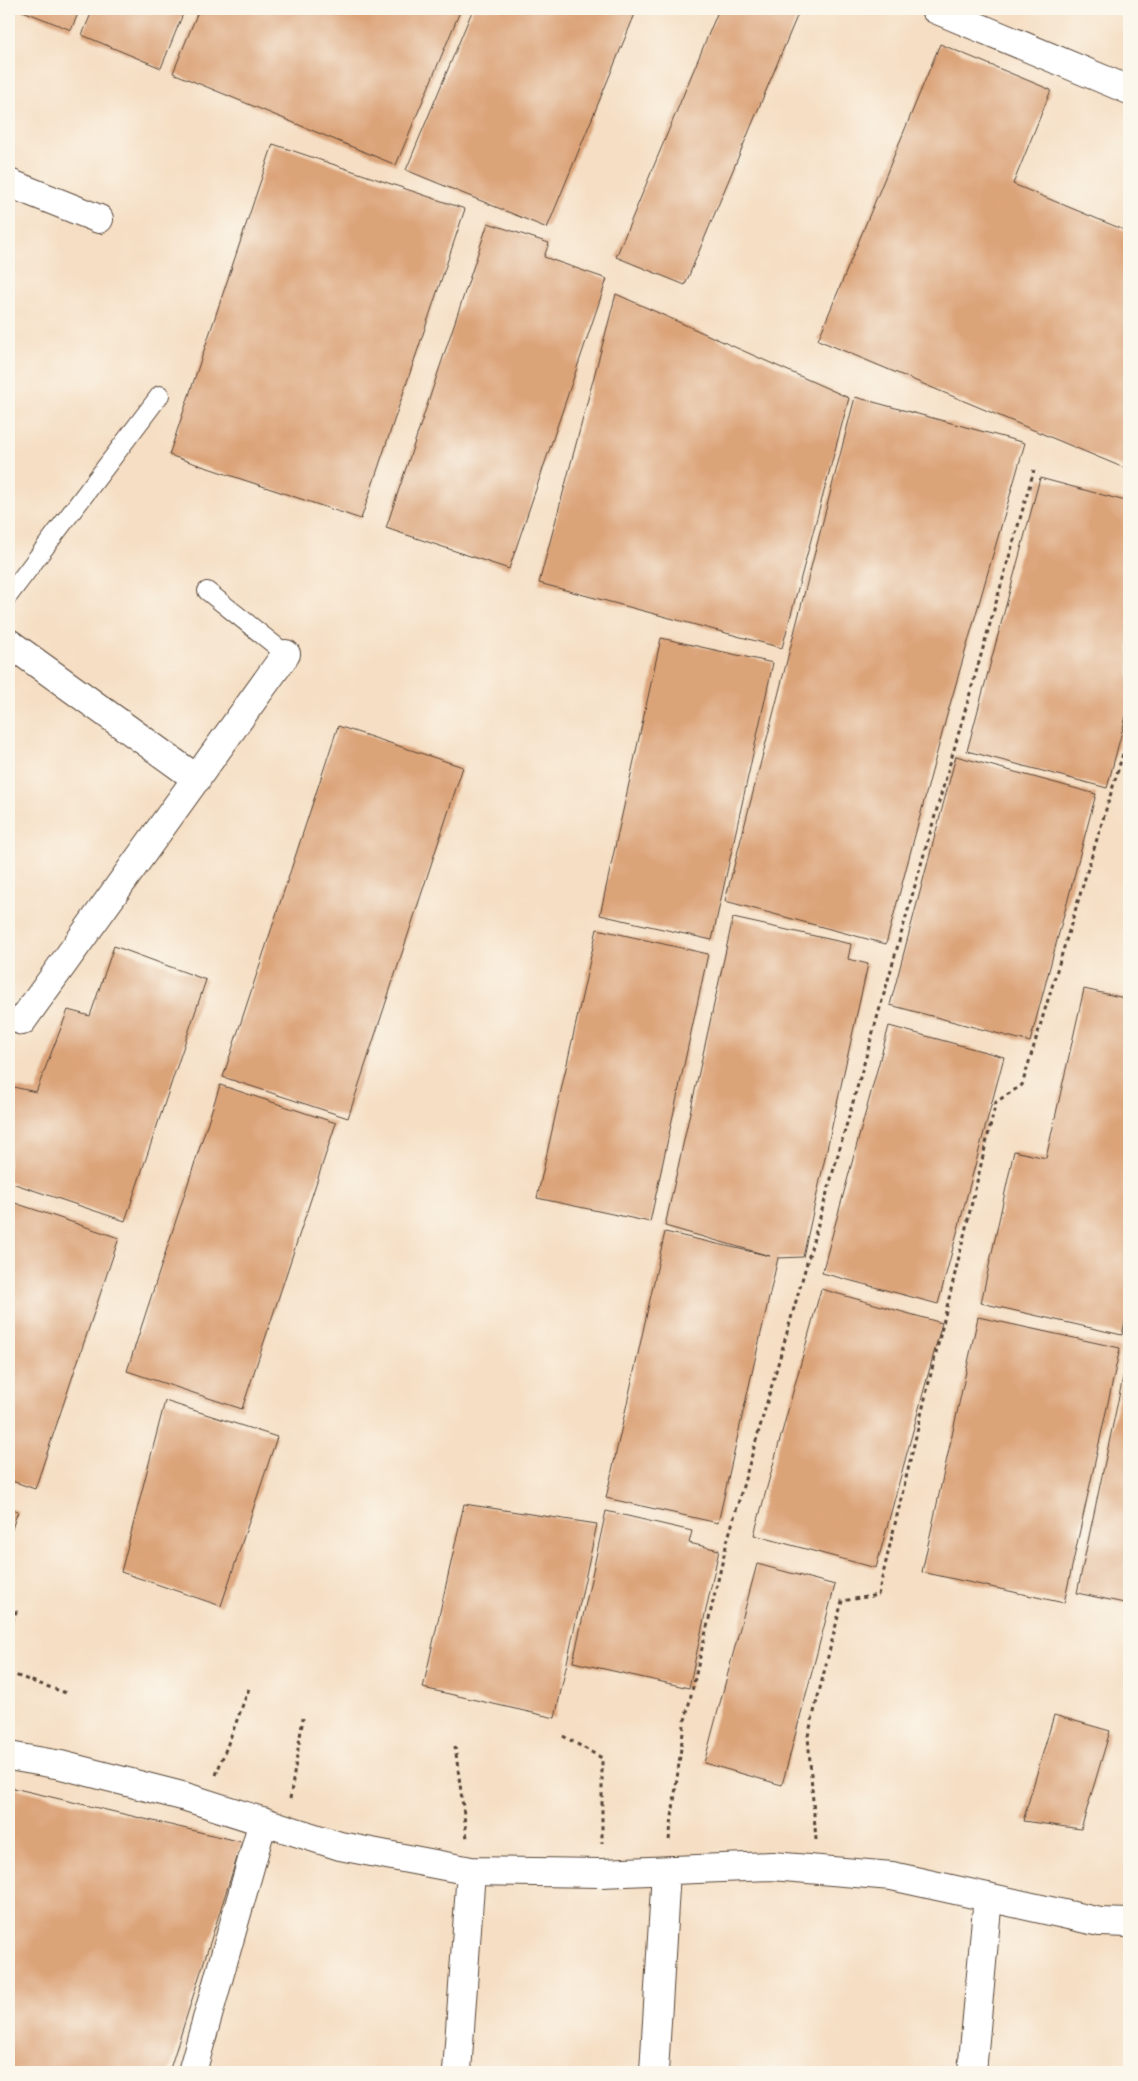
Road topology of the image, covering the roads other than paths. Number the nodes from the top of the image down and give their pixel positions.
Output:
1 (935, 9) edge
2 (1129, 90) edge
3 (9, 183) edge
4 (99, 219) dead end
5 (160, 395) dead end
6 (208, 591) dead end
7 (9, 595) edge
8 (9, 643) edge
9 (286, 654) joint
10 (197, 779) junction
11 (22, 1021) dead end
12 (9, 1756) edge
13 (274, 1825) junction
14 (471, 1871) junction
15 (666, 1871) junction
16 (988, 1897) junction
17 (1129, 1923) edge
18 (192, 2072) edge
19 (457, 2072) edge
20 (654, 2072) edge
21 (972, 2072) edge

1 - 2 street
3 - 4 street
5 - 7 lane
6 - 9 lane
8 - 10 street
9 - 10 street
10 - 11 street
12 - 13 street
13 - 14 street
13 - 18 street
14 - 15 street
14 - 19 street
15 - 16 street
15 - 20 street
16 - 17 street
16 - 21 street

